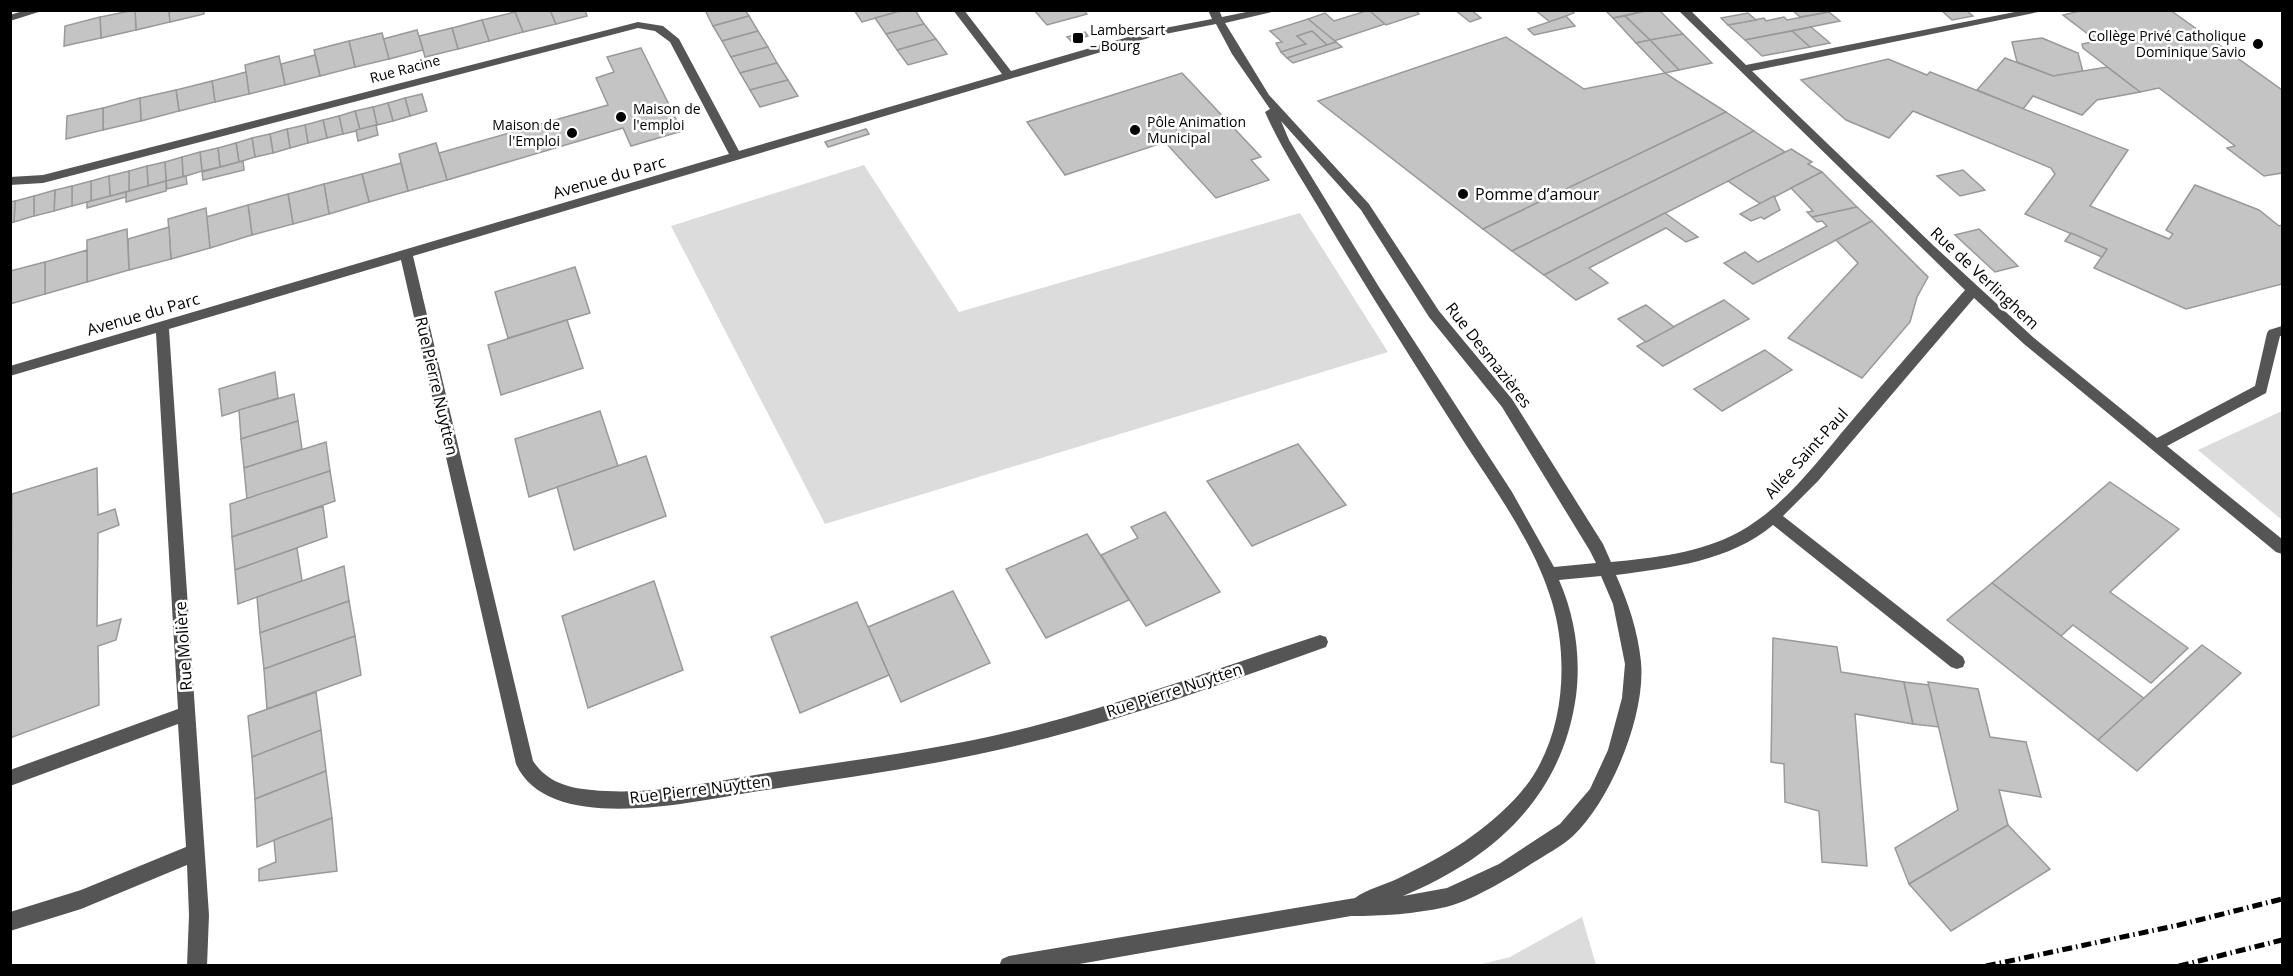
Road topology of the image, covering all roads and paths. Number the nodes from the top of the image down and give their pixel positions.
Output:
1 (39, 10) edge
2 (958, 10) edge
3 (1230, 10) edge
4 (1275, 10) edge
5 (1683, 10) edge
6 (2043, 10) edge
7 (1215, 15) edge
8 (10, 18) edge
9 (1745, 69) junction
10 (1009, 76) junction
11 (1265, 97) junction
12 (736, 158) junction
13 (10, 181) edge
14 (406, 254) junction
15 (1973, 290) junction
16 (162, 326) junction
17 (2283, 331) edge
18 (10, 371) edge
19 (2157, 445) junction
20 (1773, 517) junction
21 (2283, 548) edge
22 (1607, 569) junction
23 (1549, 574) junction
24 (1320, 642) dead end
25 (1957, 662) dead end
26 (187, 713) junction
27 (10, 778) edge
28 (195, 852) junction
29 (1351, 907) junction
30 (10, 922) edge
31 (197, 966) edge
32 (1009, 966) edge

1 - 8 street
2 - 10 street
3 - 7 street
4 - 7 street, Avenue du Parc
5 - 9 street, Rue de Verlinghem
6 - 9 street
7 - 10 street, Avenue du Parc
7 - 11 street, Rue Desmazières
9 - 15 street, Rue de Verlinghem
10 - 12 street, Avenue du Parc
11 - 22 street, Rue Desmazières
11 - 23 street, Rue Desmazières
12 - 13 street, Rue Racine
12 - 14 street, Avenue du Parc
14 - 16 street, Avenue du Parc
14 - 24 street, Rue Pierre Nuytten
15 - 19 street, Rue de Verlinghem
15 - 20 street, Allée Saint-Paul
16 - 18 street, Avenue du Parc
16 - 26 street, Rue Molière
17 - 19 street
19 - 21 street, Rue de Verlinghem
20 - 22 street, Allée Saint-Paul
20 - 25 street
22 - 23 street, Allée Saint-Paul
22 - 29 street, Rue Desmazières
23 - 29 street, Rue Desmazières
26 - 27 street
26 - 28 street, Rue Molière
28 - 30 street
28 - 31 street, Rue Molière
29 - 32 street

